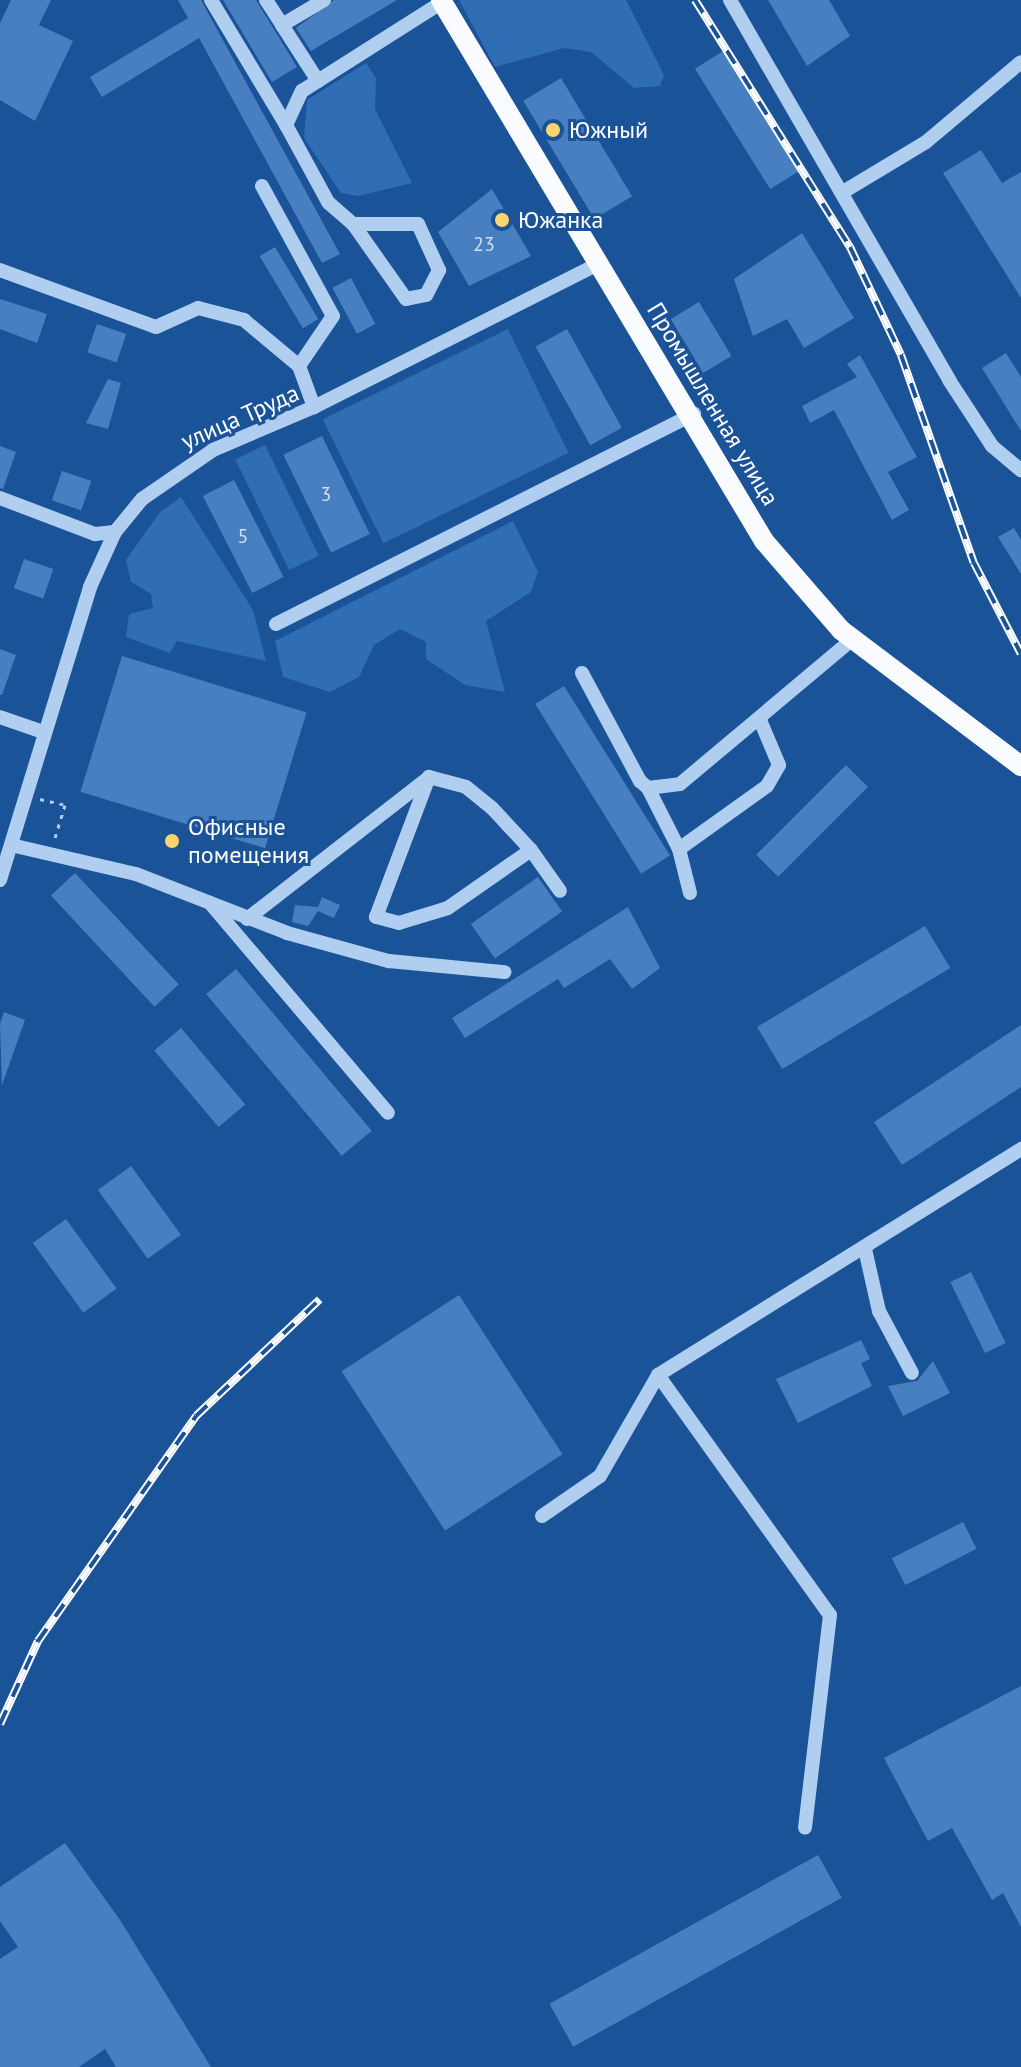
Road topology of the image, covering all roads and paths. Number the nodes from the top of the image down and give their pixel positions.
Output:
1 (211, 0) edge
2 (266, 0) edge
3 (324, 0) edge
4 (730, 0) edge
5 (442, 1) edge
6 (282, 25) junction
7 (1021, 62) edge
8 (318, 81) junction
9 (286, 125) junction
10 (262, 186) dead end
11 (843, 192) junction
12 (353, 224) junction
13 (598, 264) junction
14 (0, 270) edge
15 (299, 366) junction
16 (314, 407) junction
17 (694, 414) junction
18 (1021, 470) edge
19 (0, 498) edge
20 (115, 532) junction
21 (276, 624) dead end
22 (853, 639) junction
23 (582, 673) dead end
24 (0, 717) edge
25 (760, 720) junction
26 (43, 732) junction
27 (1018, 759) edge
28 (429, 777) junction
29 (648, 788) junction
30 (46, 801) dead end
31 (60, 804) dead end
32 (11, 845) junction
33 (679, 849) junction
34 (531, 850) junction
35 (0, 880) edge
36 (560, 891) dead end
37 (690, 893) dead end
38 (204, 896) junction
39 (247, 919) junction
40 (504, 972) dead end
41 (388, 1113) dead end
42 (1021, 1149) edge
43 (865, 1249) junction
44 (912, 1373) dead end
45 (658, 1375) junction
46 (542, 1516) dead end
47 (805, 1828) dead end

1 - 9 street
2 - 6 street
3 - 6 street
4 - 11 street
5 - 8 street
5 - 13 main road, Промышленная улица
6 - 8 street
7 - 11 street
8 - 9 street
9 - 12 street
10 - 15 street
11 - 18 street
12 - 12 street
13 - 16 street, улица Труда
13 - 17 main road, Промышленная улица
14 - 15 street
15 - 16 street
16 - 20 street, улица Труда
17 - 21 street
17 - 22 main road, Промышленная улица
19 - 20 street
20 - 26 street, улица Труда
22 - 25 street
22 - 27 main road, Промышленная улица
23 - 29 street
24 - 26 street
25 - 29 street
25 - 33 street
26 - 32 street, улица Труда
28 - 34 street
28 - 34 street
28 - 39 street
29 - 33 street
30 - 31 path
32 - 35 street, улица Труда
32 - 38 street
33 - 37 street
34 - 36 street
38 - 39 street
38 - 41 street
39 - 40 street
42 - 43 street
43 - 44 street
43 - 45 street
45 - 46 street
45 - 47 street

